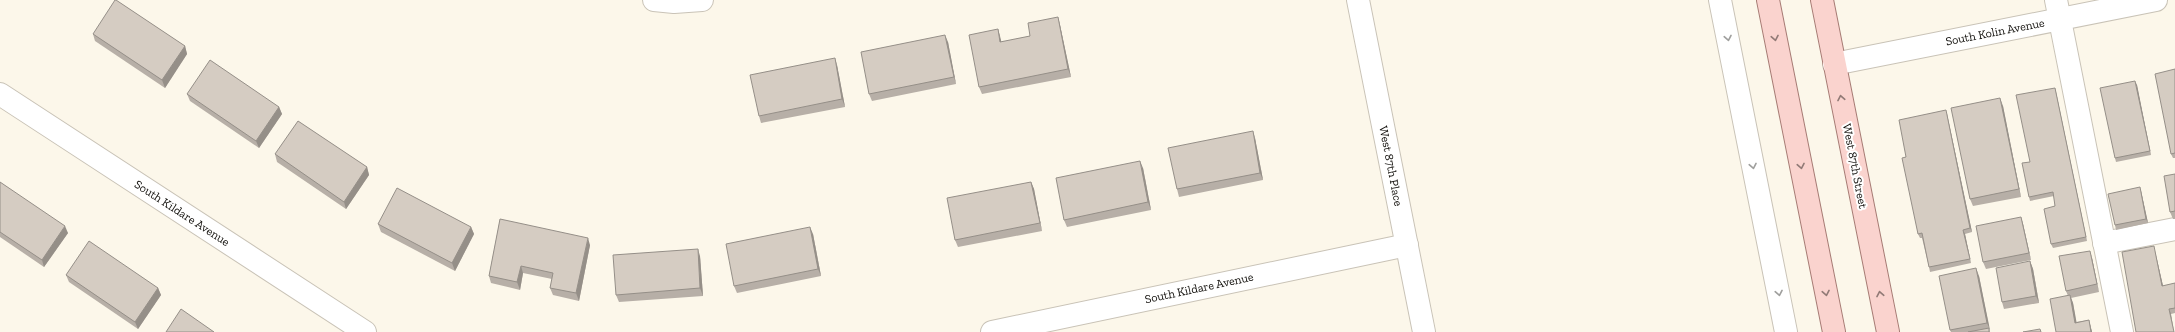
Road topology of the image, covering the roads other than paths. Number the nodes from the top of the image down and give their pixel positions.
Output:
1 (654, 0) edge
2 (702, 0) edge
3 (1358, 0) edge
4 (1720, 0) edge
5 (1768, 0) edge
6 (1822, 0) edge
7 (2156, 0) edge
8 (2057, 10) edge
9 (1834, 64) junction
10 (0, 94) edge
11 (2175, 229) edge
12 (2104, 243) junction
13 (1407, 245) junction
14 (365, 332) edge
15 (992, 332) edge
16 (1424, 332) edge
17 (1786, 332) edge
18 (1834, 332) edge
19 (1888, 332) edge
20 (2122, 332) edge

1 - 2 street
3 - 13 street, West 87th Place
4 -> 17 street
5 -> 18 main road
6 - 9 main road, West 87th Street
7 - 8 street, South Kolin Avenue
8 - 9 street, South Kolin Avenue
8 - 12 street
19 -> 9 main road, West 87th Street
10 - 14 street, South Kildare Avenue
11 - 12 street
12 - 20 street
13 - 15 street, South Kildare Avenue
13 - 16 street, West 87th Place

